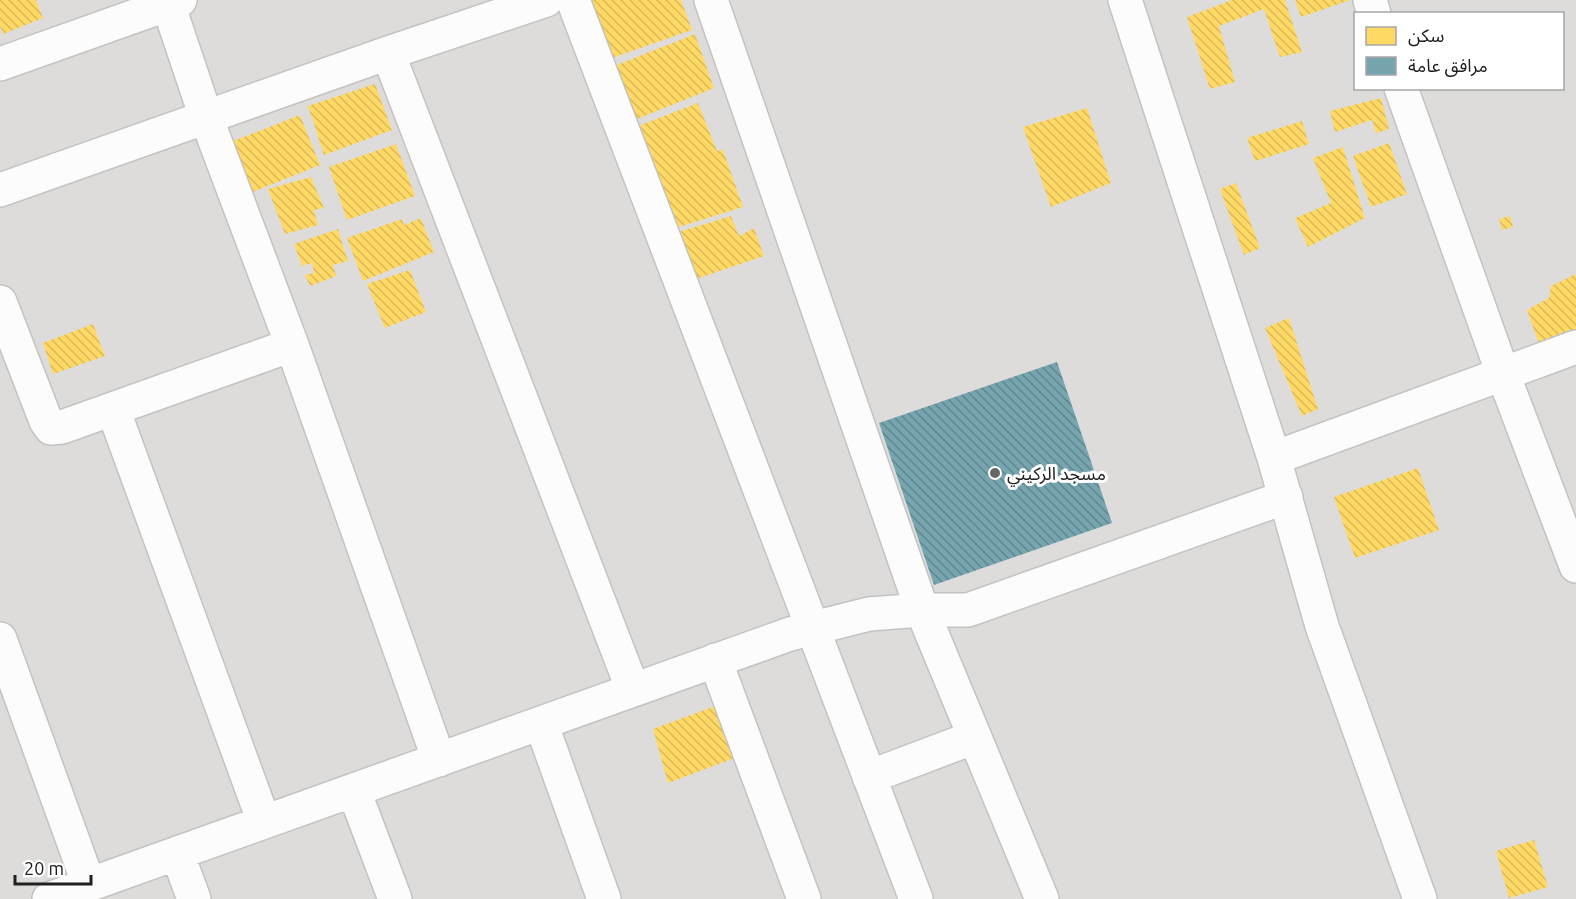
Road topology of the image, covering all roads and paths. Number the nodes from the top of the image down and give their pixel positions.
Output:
1 (546, 0) edge
2 (573, 0) edge
3 (711, 0) edge
4 (1125, 0) edge
5 (174, 2) edge
6 (388, 53) junction
7 (0, 64) edge
8 (1402, 90) edge
9 (206, 117) junction
10 (0, 190) edge
11 (0, 303) edge
12 (292, 345) junction
13 (1576, 347) edge
14 (1503, 374) junction
15 (113, 409) junction
16 (1274, 458) junction
17 (1286, 497) junction
18 (1576, 566) edge
19 (922, 610) junction
20 (812, 627) junction
21 (0, 639) edge
22 (716, 660) junction
23 (633, 690) junction
24 (541, 723) junction
25 (975, 737) junction
26 (439, 760) junction
27 (869, 777) junction
28 (354, 791) junction
29 (264, 822) junction
30 (177, 854) junction
31 (89, 885) junction
32 (49, 899) edge
33 (194, 899) edge
34 (395, 899) edge
35 (604, 899) edge
36 (804, 899) edge
37 (916, 899) edge
38 (1042, 899) edge
39 (1420, 899) edge

1 - 6 street
2 - 20 street
3 - 19 street
4 - 16 street
5 - 7 street
5 - 9 street
6 - 9 street
6 - 23 street
8 - 14 street
9 - 10 street
9 - 12 street
11 - 15 street
12 - 15 street
12 - 26 street
13 - 14 street
14 - 16 street
14 - 18 street
15 - 29 street
16 - 17 street
17 - 19 street
17 - 39 street
19 - 20 street
19 - 25 street
20 - 22 street
20 - 27 street
21 - 31 street
22 - 23 street
22 - 36 street
23 - 24 street
24 - 26 street
24 - 35 street
25 - 27 street
25 - 38 street
26 - 28 street
27 - 37 street
28 - 29 street
28 - 34 street
29 - 30 street
30 - 31 street
30 - 33 street
31 - 32 street

